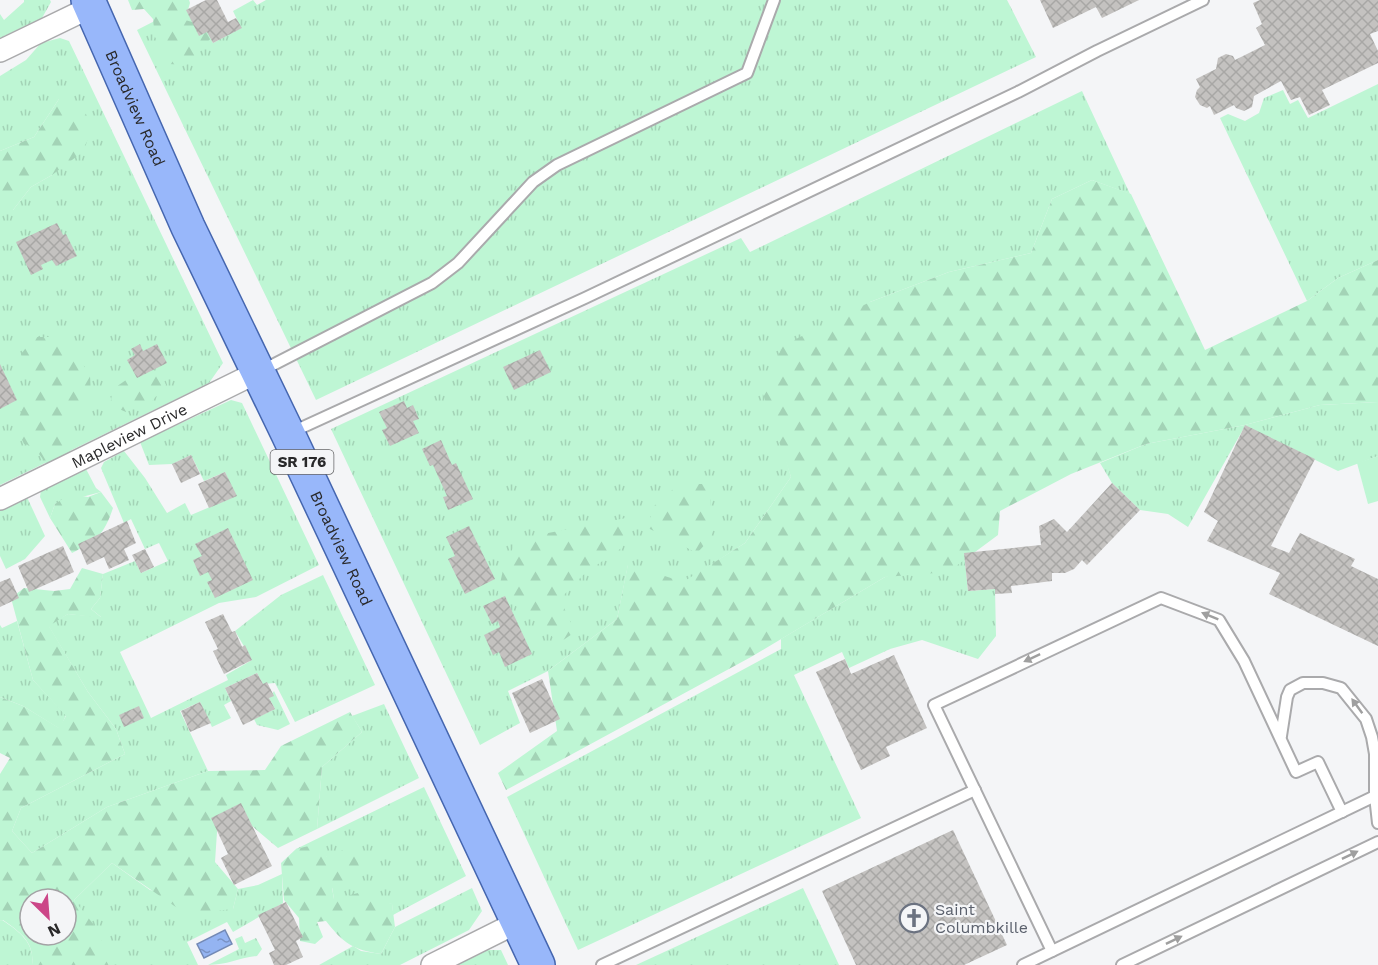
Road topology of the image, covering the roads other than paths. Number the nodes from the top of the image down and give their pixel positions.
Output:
1 (774, 0) edge
2 (1203, 0) edge
3 (90, 3) edge
4 (0, 51) edge
5 (258, 372) junction
6 (288, 434) junction
7 (0, 499) edge
8 (1281, 736) junction
9 (975, 790) junction
10 (1375, 796) junction
11 (1342, 812) junction
12 (1378, 823) edge
13 (1378, 842) edge
14 (518, 922) junction
15 (1052, 951) junction
16 (432, 965) edge
17 (538, 965) edge
18 (602, 965) edge
19 (1023, 965) edge
20 (1122, 965) edge

1 - 5 lane
2 - 6 lane
3 - 4 street
3 - 5 main road, Broadview Road / SR 176
5 - 6 main road, Broadview Road / SR 176
5 - 7 street, Mapleview Drive
6 - 14 main road, Broadview Road / SR 176
8 -> 9 lane
10 -> 8 lane
8 - 11 lane
9 - 15 lane
9 - 18 lane
10 - 11 lane
10 - 12 lane
11 - 15 lane
20 -> 13 lane
14 - 16 street
14 - 17 main road, Broadview Road / SR 176
15 - 19 lane

